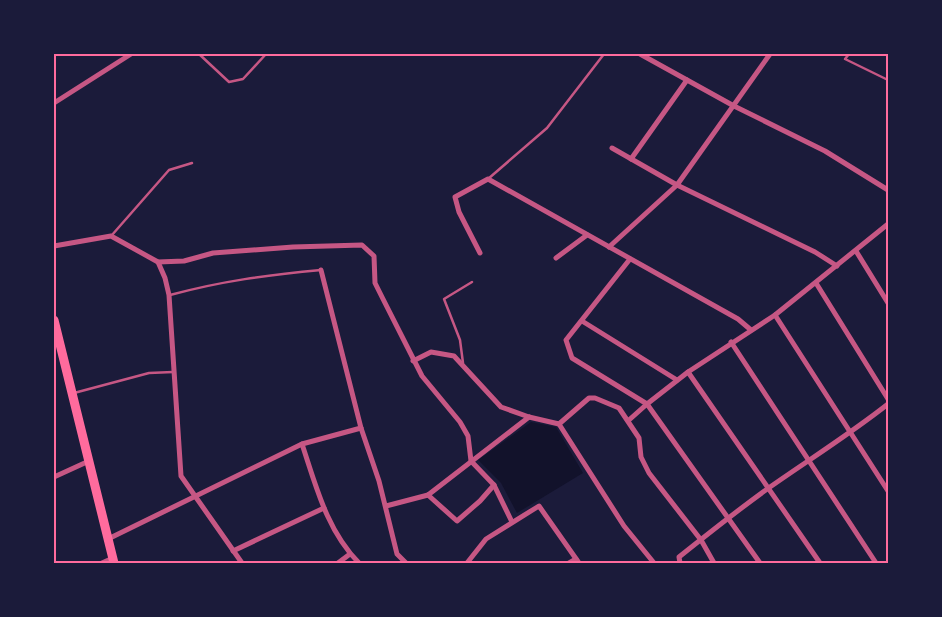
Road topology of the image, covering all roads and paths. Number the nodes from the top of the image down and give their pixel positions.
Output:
1 (131, 54) edge
2 (199, 54) edge
3 (261, 54) edge
4 (604, 54) edge
5 (640, 54) edge
6 (770, 54) edge
7 (849, 54) edge
8 (265, 55) edge
9 (687, 80) junction
10 (888, 80) edge
11 (54, 103) edge
12 (734, 106) junction
13 (612, 148) dead end
14 (631, 159) junction
15 (192, 163) dead end
16 (488, 179) junction
17 (677, 185) junction
18 (888, 190) edge
19 (888, 224) edge
20 (587, 234) junction
21 (111, 236) junction
22 (54, 246) edge
23 (609, 247) junction
24 (856, 251) junction
25 (480, 253) dead end
26 (556, 258) dead end
27 (630, 259) junction
28 (158, 262) junction
29 (837, 266) junction
30 (321, 270) joint
31 (472, 282) dead end
32 (816, 283) junction
33 (169, 296) junction
34 (888, 303) edge
35 (775, 315) junction
36 (54, 320) edge
37 (582, 321) junction
38 (751, 330) junction
39 (731, 342) junction
40 (413, 361) junction
41 (462, 363) junction
42 (174, 372) junction
43 (688, 372) junction
44 (677, 380) junction
45 (72, 394) junction
46 (888, 399) edge
47 (647, 404) junction
48 (888, 404) edge
49 (529, 417) junction
50 (629, 420) junction
51 (559, 424) junction
52 (361, 428) junction
53 (851, 434) junction
54 (302, 444) junction
55 (471, 460) junction
56 (89, 461) junction
57 (808, 461) junction
58 (54, 477) edge
59 (494, 485) junction
60 (768, 489) junction
61 (888, 491) edge
62 (194, 495) junction
63 (428, 495) junction
64 (386, 506) junction
65 (324, 508) junction
66 (729, 518) junction
67 (512, 522) junction
68 (108, 539) junction
69 (701, 540) junction
70 (233, 551) junction
71 (350, 554) junction
72 (113, 561) edge
73 (577, 561) edge
74 (102, 563) edge
75 (242, 563) edge
76 (338, 563) edge
77 (359, 563) edge
78 (405, 563) edge
79 (467, 563) edge
80 (569, 563) edge
81 (654, 563) edge
82 (680, 563) edge
83 (714, 563) edge
84 (760, 563) edge
85 (820, 563) edge
86 (876, 563) edge

1 - 11 street
2 - 8 lane
3 - 8 lane
4 - 16 lane
5 - 9 street
6 - 12 street
7 - 10 lane
9 - 12 street
9 - 14 street
12 - 17 street
12 - 18 street
13 - 14 street
14 - 17 street
15 - 21 lane
16 - 20 street
16 - 25 street
17 - 23 street
17 - 29 street
19 - 24 street
20 - 23 street
20 - 26 street
21 - 22 street
21 - 28 street
23 - 27 street
24 - 29 street
24 - 34 street
27 - 37 street
27 - 38 street
28 - 33 street
28 - 40 street
29 - 32 street
30 - 33 lane
30 - 52 street
31 - 41 lane
32 - 35 street
32 - 46 street
33 - 42 street
35 - 38 street
35 - 53 street
36 - 45 highway
37 - 44 street
37 - 47 street
38 - 39 street
39 - 43 street
39 - 57 street
40 - 41 street
40 - 55 street
41 - 49 street
42 - 45 lane
42 - 62 street
43 - 44 street
43 - 60 street
44 - 47 street
45 - 56 highway
47 - 50 street
47 - 66 street
48 - 53 street
49 - 51 street
49 - 55 street
50 - 51 street
50 - 69 street
51 - 81 street
52 - 54 street
52 - 64 street
53 - 57 street
53 - 61 street
54 - 62 street
54 - 65 street
55 - 59 street
55 - 63 street
56 - 58 street
56 - 68 highway
57 - 60 street
57 - 86 street
59 - 63 street
59 - 67 street
60 - 66 street
60 - 85 street
62 - 68 street
62 - 70 street
63 - 64 street
64 - 78 street
65 - 70 street
65 - 71 street
66 - 69 street
66 - 84 street
67 - 73 street
67 - 79 street
68 - 72 highway
69 - 82 street
69 - 83 street
70 - 75 street
71 - 76 street
71 - 77 street
72 - 74 street
73 - 80 street

